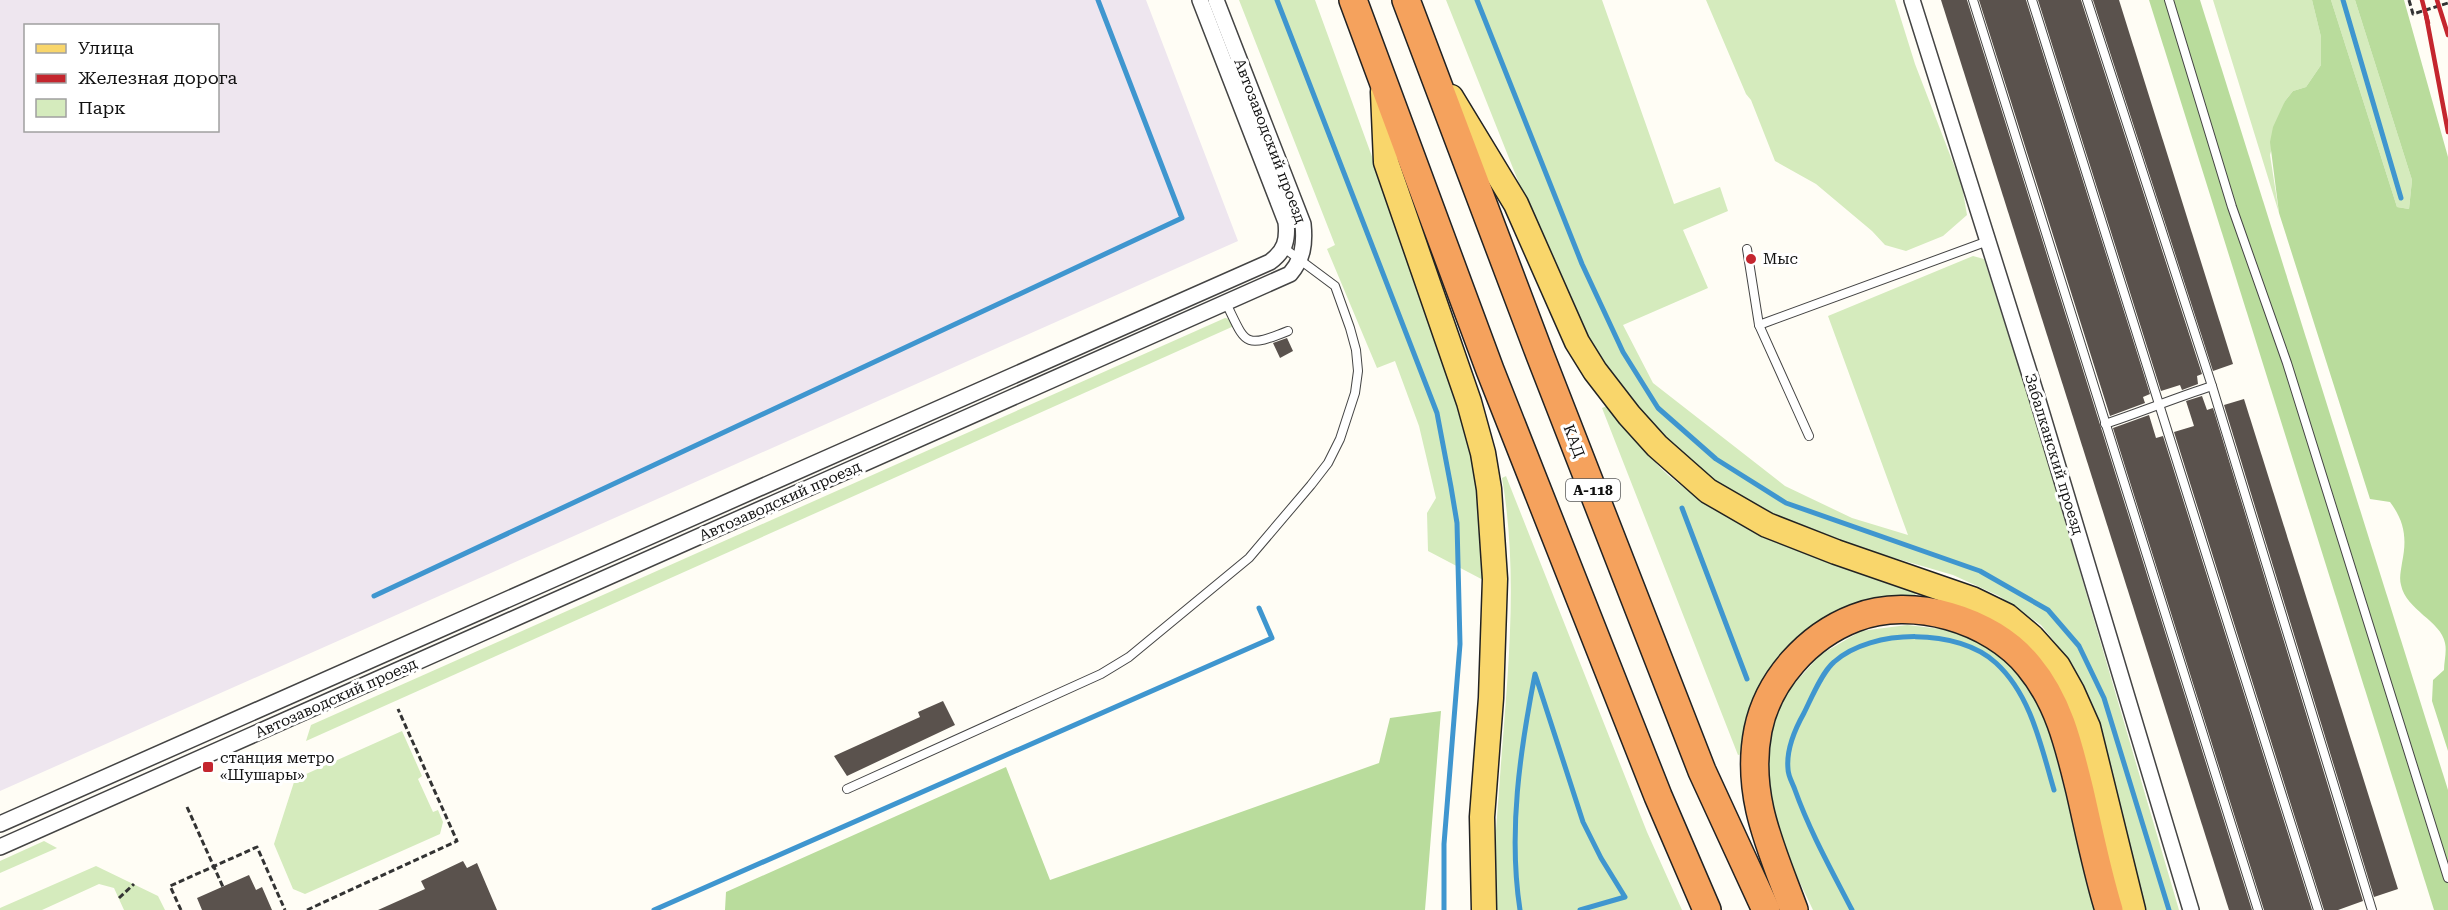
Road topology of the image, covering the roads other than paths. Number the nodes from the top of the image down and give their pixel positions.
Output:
1 (1200, 0) edge
2 (1216, 0) edge
3 (1353, 0) edge
4 (1406, 0) edge
5 (1912, 0) edge
6 (1972, 0) edge
7 (2032, 0) edge
8 (2087, 0) edge
9 (2169, 0) edge
10 (1431, 64) junction
11 (1383, 77) junction
12 (1988, 241) junction
13 (1284, 248) junction
14 (1747, 249) dead end
15 (1300, 260) junction
16 (1226, 303) junction
17 (1758, 325) junction
18 (1288, 331) dead end
19 (2212, 386) junction
20 (2160, 403) junction
21 (2105, 424) junction
22 (1809, 436) dead end
23 (847, 789) dead end
24 (0, 824) edge
25 (0, 846) edge
26 (2448, 878) edge
27 (1484, 910) edge
28 (1707, 910) edge
29 (1766, 910) edge
30 (1794, 910) edge
31 (2109, 910) edge
32 (2133, 910) edge
33 (2191, 910) edge
34 (2258, 910) edge
35 (2318, 910) edge
36 (2371, 910) edge

1 - 13 street, Автозаводский проезд
2 - 15 street, Автозаводский проезд
3 - 11 highway, А-118
4 - 10 highway, КАД / А-118
5 - 12 street, Забалканский проезд
6 - 21 lane
7 - 20 lane
8 - 19 lane
9 - 26 lane
10 - 29 highway, КАД / А-118
10 - 32 main road
11 - 27 main road
11 - 28 highway, А-118
12 - 17 lane
12 - 33 street, Забалканский проезд
13 - 15 lane
13 - 24 street, Автозаводский проезд
14 - 17 lane
15 - 16 street, Автозаводский проезд
15 - 23 lane
16 - 18 lane
16 - 25 street, Автозаводский проезд
17 - 22 lane
19 - 20 lane
19 - 36 lane
20 - 21 lane
20 - 35 lane
21 - 34 lane
30 - 31 highway

